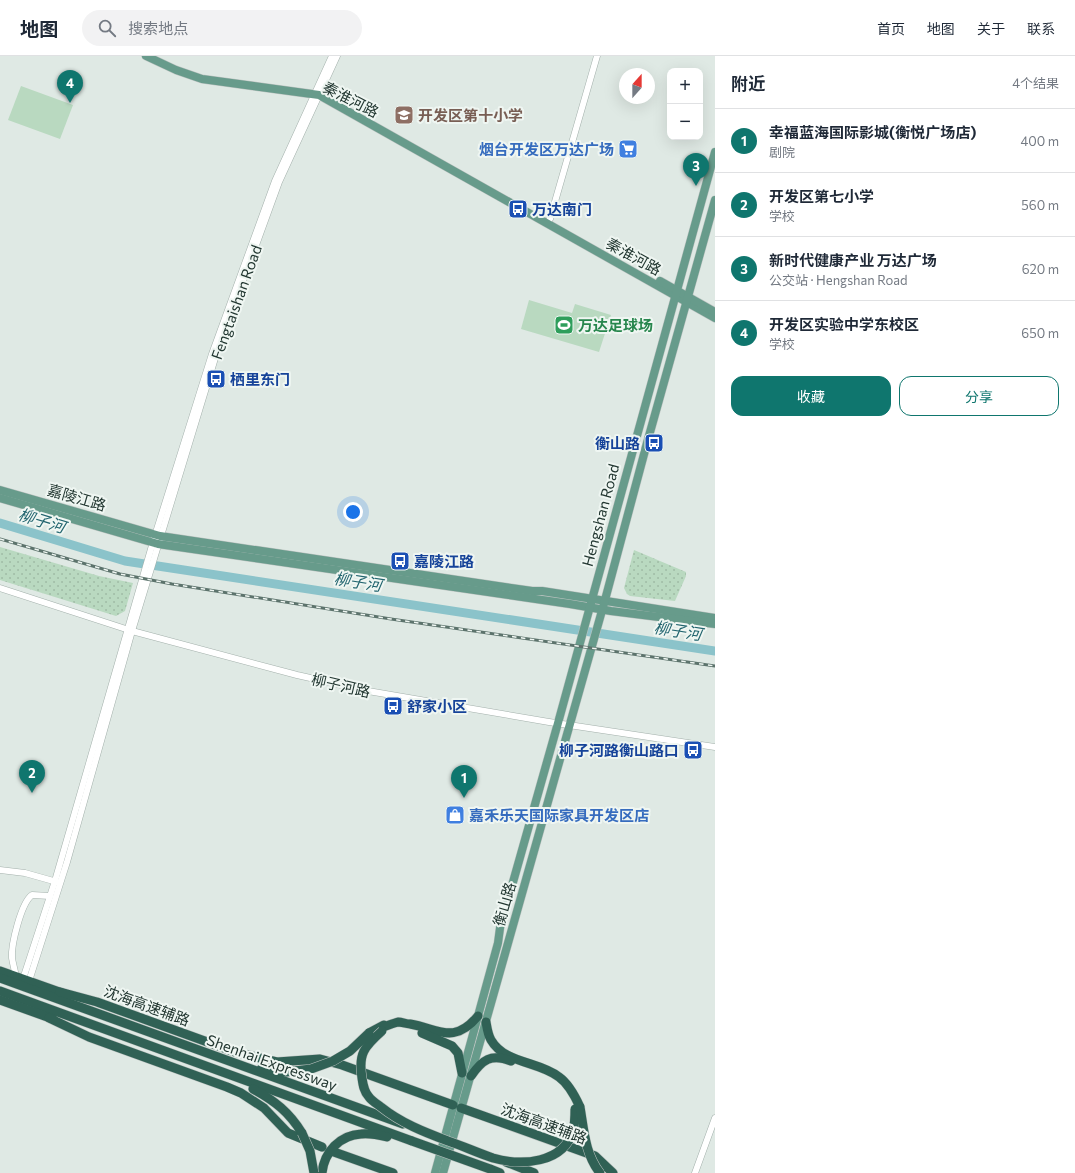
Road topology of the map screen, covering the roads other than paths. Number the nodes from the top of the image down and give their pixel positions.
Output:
1 (146, 56) edge
2 (154, 56) edge
3 (332, 56) edge
4 (337, 56) edge
5 (597, 56) edge
6 (318, 93) junction
7 (715, 152) edge
8 (715, 200) edge
9 (550, 218) junction
10 (676, 293) junction
11 (687, 299) junction
12 (715, 312) edge
13 (715, 318) edge
14 (0, 490) edge
15 (0, 498) edge
16 (156, 543) junction
17 (0, 588) edge
18 (592, 598) junction
19 (605, 600) junction
20 (590, 608) junction
21 (602, 610) junction
22 (599, 618) joint
23 (715, 618) edge
24 (715, 624) edge
25 (130, 631) junction
26 (558, 723) junction
27 (569, 724) junction
28 (715, 747) edge
29 (0, 870) edge
30 (58, 882) junction
31 (50, 896) junction
32 (0, 971) edge
33 (0, 978) edge
34 (23, 979) junction
35 (0, 991) edge
36 (60, 992) junction
37 (0, 1000) edge
38 (478, 1016) junction
39 (49, 1018) junction
40 (486, 1022) junction
41 (179, 1044) junction
42 (175, 1055) junction
43 (215, 1057) junction
44 (210, 1068) junction
45 (462, 1073) junction
46 (471, 1076) junction
47 (457, 1107) junction
48 (577, 1108) junction
49 (715, 1118) edge
50 (416, 1129) junction
51 (412, 1141) junction
52 (322, 1147) dead end
53 (334, 1152) dead end
54 (495, 1158) junction
55 (493, 1171) edge
56 (314, 1173) edge
57 (322, 1173) edge
58 (393, 1173) edge
59 (435, 1173) edge
60 (443, 1173) edge
61 (500, 1173) edge
62 (534, 1173) edge
63 (600, 1173) edge
64 (613, 1173) edge
65 (695, 1173) edge

1 - 6 main road, 秦淮河路
2 - 6 main road, 秦淮河路
3 - 6 street, Fengtaishan Road
4 - 6 street, Fengtaishan Road
5 - 9 street
6 - 9 main road, 秦淮河路
6 - 10 main road, 秦淮河路
6 - 16 street, Fengtaishan Road
7 - 10 main road, Hengshan Road
8 - 11 main road, Hengshan Road
9 - 10 main road, 秦淮河路
10 - 11 main road, 秦淮河路
10 - 18 main road, Hengshan Road
11 - 12 main road, 秦淮河路
11 - 13 main road, 秦淮河路
11 - 19 main road, Hengshan Road
14 - 16 main road, 嘉陵江路
15 - 16 main road, 嘉陵江路
16 - 18 main road, 嘉陵江路
16 - 20 main road, 嘉陵江路
16 - 25 street, Fengtaishan Road
17 - 25 street, 柳子河路
18 - 19 main road, 嘉陵江路
18 - 20 main road, Hengshan Road
19 - 21 main road, Hengshan Road
19 - 23 main road, 嘉陵江路
20 - 21 main road, 嘉陵江路
20 - 26 main road, Hengshan Road
21 - 22 main road, Hengshan Road
21 - 24 main road, 嘉陵江路
22 - 27 main road, 衡山路
25 - 26 street, 柳子河路
25 - 30 street, Fengtaishan Road
26 - 27 street, 柳子河路
26 - 38 main road, Hengshan Road
27 - 28 street, 柳子河路
27 - 40 main road, 衡山路
29 - 30 street
30 - 31 street
30 - 34 street
31 - 34 street
31 - 34 street
32 - 34 highway
33 - 41 highway, Shenhai Expressway
34 - 36 highway
35 - 42 highway, Shenhai Expressway
36 - 41 highway
36 - 47 highway, 沈海高速辅路
37 - 39 highway
38 - 43 highway, bridge
38 - 45 main road, Hengshan Road
39 - 42 highway
39 - 52 highway
40 - 46 main road, 衡山路
40 - 48 highway
41 - 43 highway, Shenhai Expressway
42 - 44 highway, Shenhai Expressway
43 - 50 highway, Shenhai Expressway, bridge
44 - 51 highway, Shenhai Expressway
44 - 56 highway, bridge
45 - 47 main road, Hengshan Road
45 - 50 highway, bridge
46 - 47 main road, 衡山路
46 - 48 highway
47 - 59 main road
47 - 60 main road, 衡山路
47 - 64 highway, 沈海高速辅路
48 - 54 highway, bridge
48 - 63 highway, bridge
49 - 65 street
50 - 54 highway, Shenhai Expressway, bridge
51 - 55 highway, Shenhai Expressway, bridge
51 - 57 highway
53 - 58 highway
54 - 62 highway, Shenhai Expressway, bridge
55 - 61 highway, Shenhai Expressway

